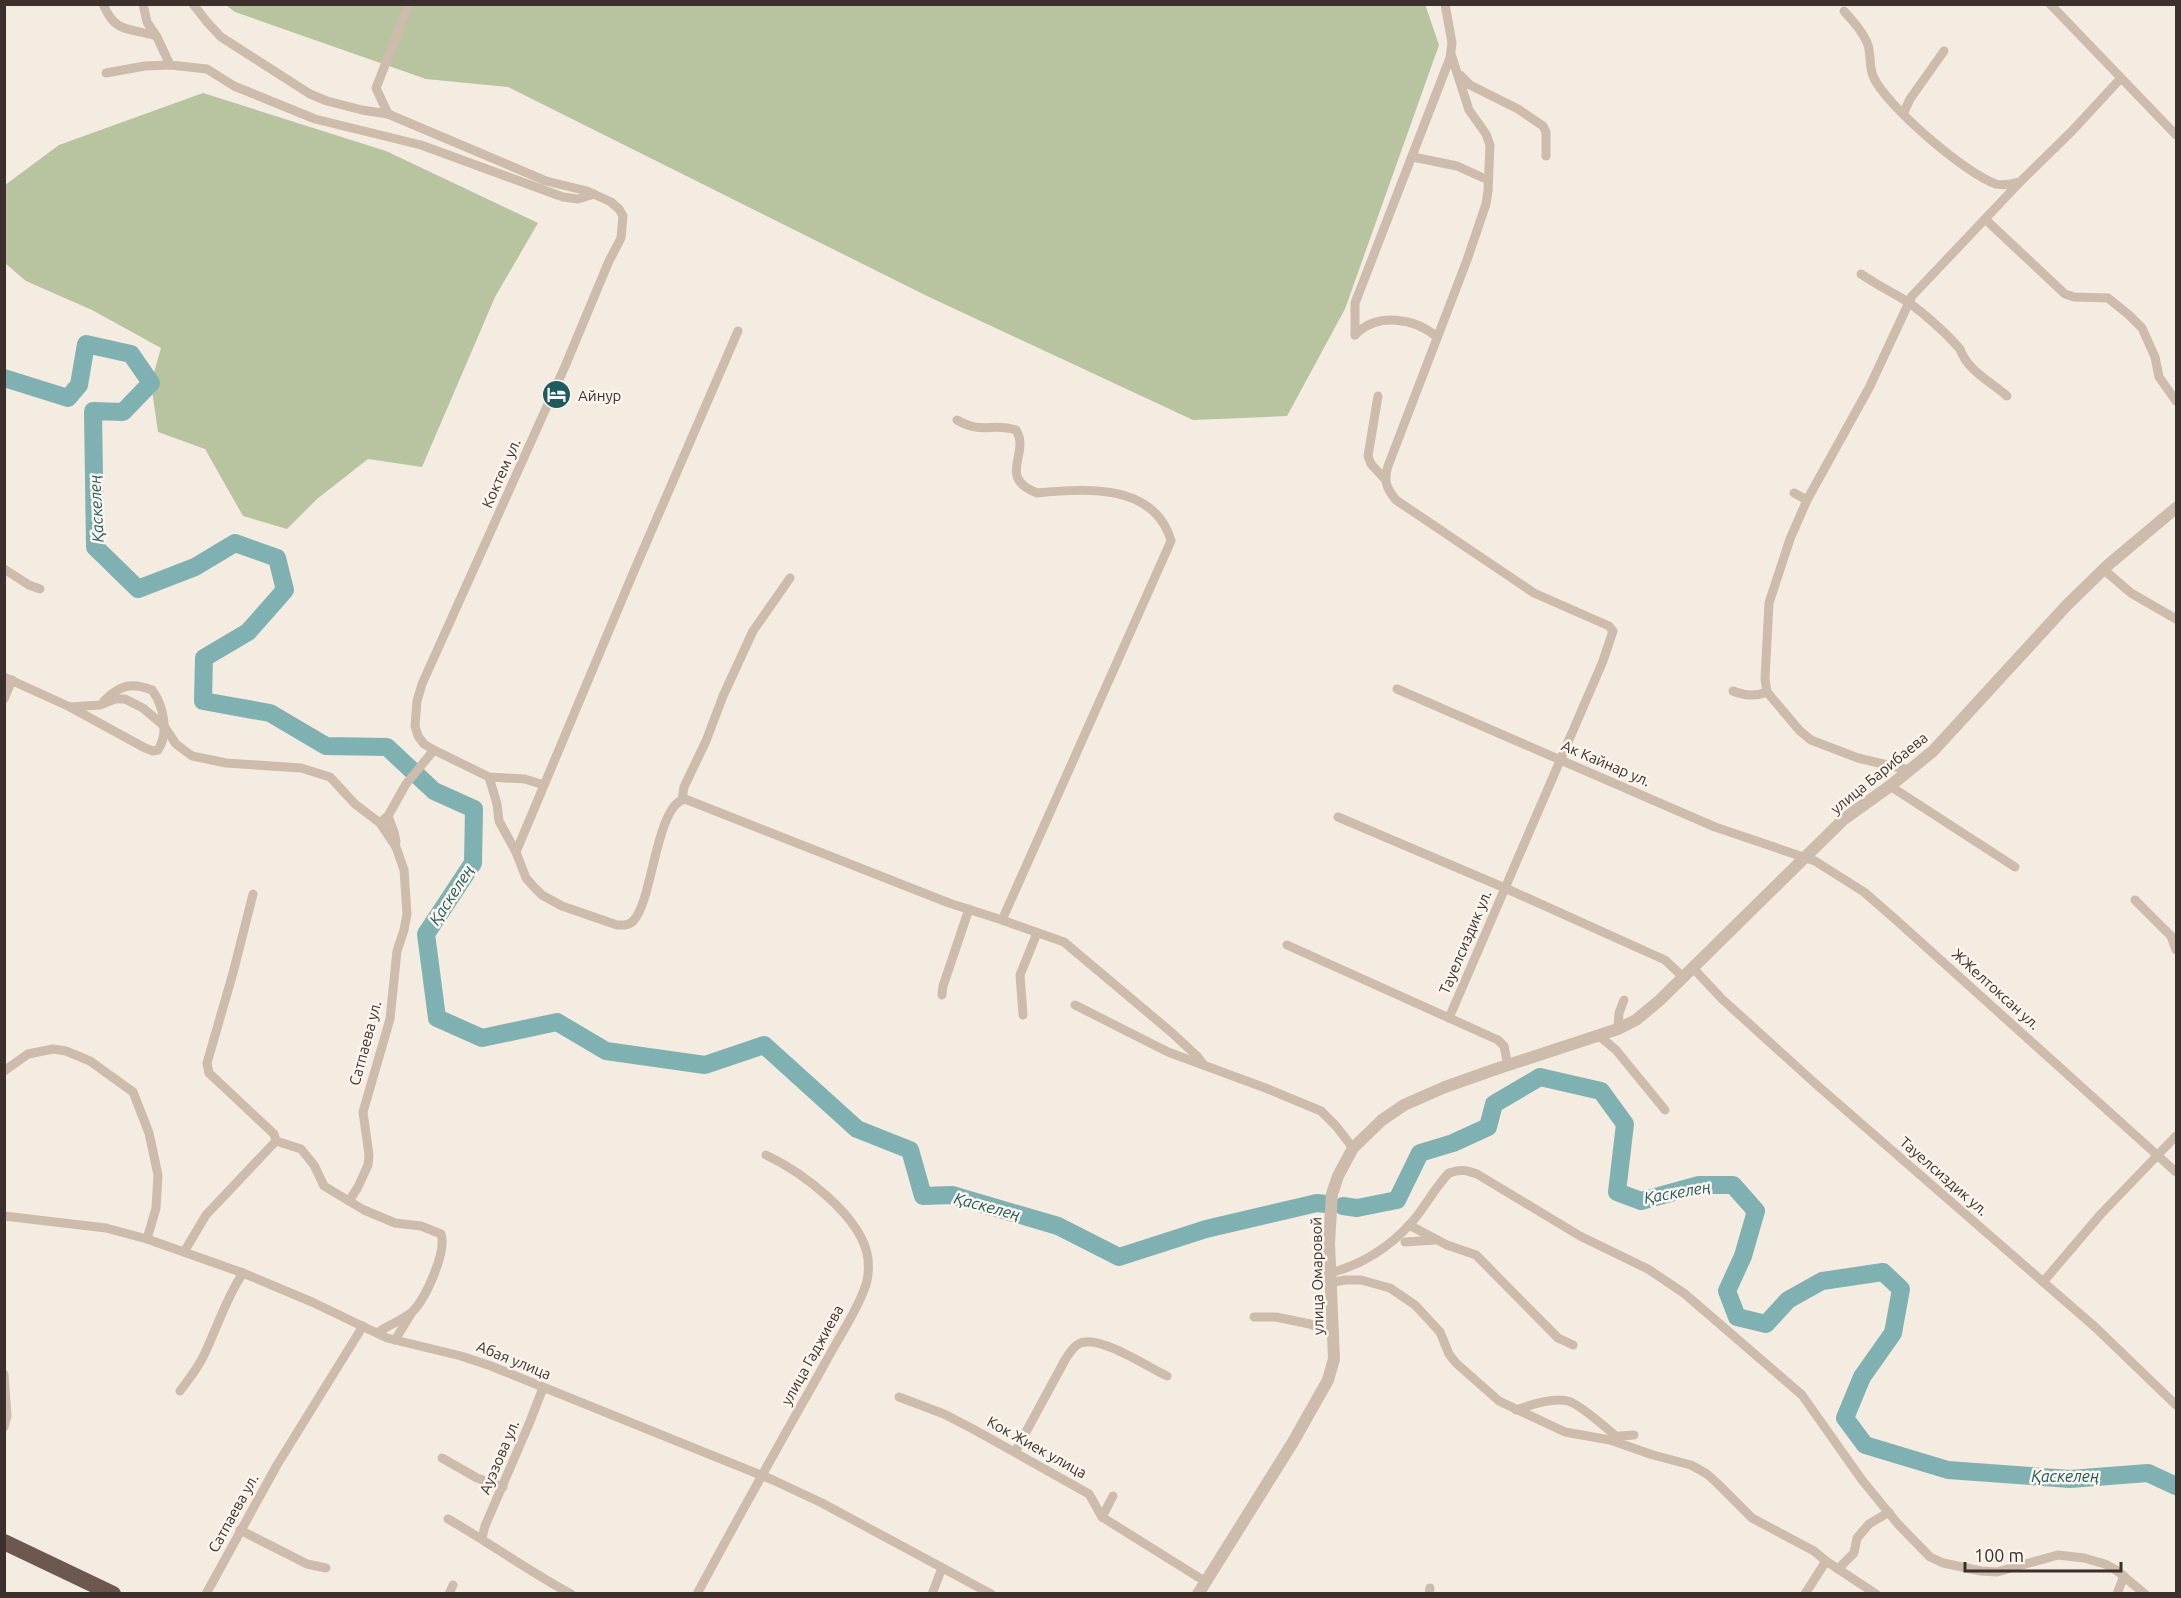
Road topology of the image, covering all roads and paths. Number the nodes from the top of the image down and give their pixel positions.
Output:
1 (103, 4) edge
2 (143, 4) edge
3 (194, 4) edge
4 (408, 4) edge
5 (1445, 4) edge
6 (2050, 4) edge
7 (1844, 11) dead end
8 (157, 37) junction
9 (1944, 51) dead end
10 (1451, 54) junction
11 (170, 65) junction
12 (106, 72) dead end
13 (1458, 74) junction
14 (2121, 78) junction
15 (388, 114) junction
16 (1903, 114) junction
17 (2176, 135) edge
18 (1546, 156) dead end
19 (1413, 157) junction
20 (1488, 180) junction
21 (2021, 181) junction
22 (594, 194) junction
23 (1985, 219) junction
24 (1861, 274) dead end
25 (1908, 303) junction
26 (738, 331) dead end
27 (1437, 337) junction
28 (1378, 396) dead end
29 (2007, 396) dead end
30 (2176, 401) edge
31 (957, 420) dead end
32 (1384, 478) junction
33 (1794, 493) dead end
34 (1807, 500) junction
35 (2176, 508) edge
36 (4, 569) edge
37 (2103, 569) junction
38 (790, 578) dead end
39 (40, 589) dead end
40 (2176, 619) edge
41 (8, 678) edge
42 (1397, 689) dead end
43 (1733, 691) dead end
44 (1767, 692) junction
45 (4, 699) edge
46 (102, 703) junction
47 (70, 707) junction
48 (164, 726) junction
49 (434, 750) junction
50 (1560, 759) junction
51 (1909, 770) junction
52 (489, 777) junction
53 (543, 785) junction
54 (1890, 786) junction
55 (682, 800) junction
56 (1338, 817) dead end
57 (384, 819) junction
58 (516, 852) junction
59 (1806, 857) junction
60 (2015, 867) dead end
61 (1505, 888) junction
62 (253, 894) dead end
63 (2135, 900) dead end
64 (969, 909) junction
65 (1002, 920) junction
66 (1037, 933) junction
67 (1287, 945) dead end
68 (2176, 950) edge
69 (1693, 968) junction
70 (1683, 977) junction
71 (942, 995) dead end
72 (1623, 1000) dead end
73 (1075, 1005) dead end
74 (1023, 1015) dead end
75 (1449, 1018) junction
76 (1618, 1029) junction
77 (1598, 1035) junction
78 (1203, 1064) junction
79 (1508, 1066) junction
80 (4, 1071) edge
81 (1665, 1110) dead end
82 (2176, 1136) edge
83 (276, 1141) junction
84 (1353, 1148) junction
85 (2158, 1154) junction
86 (766, 1155) dead end
87 (2176, 1173) edge
88 (349, 1201) junction
89 (4, 1216) edge
90 (1409, 1225) junction
91 (147, 1239) junction
92 (1440, 1241) junction
93 (1405, 1242) dead end
94 (184, 1252) junction
95 (243, 1273) junction
96 (1329, 1278) junction
97 (2043, 1282) junction
98 (412, 1312) junction
99 (1254, 1317) dead end
100 (363, 1326) junction
101 (377, 1333) junction
102 (1333, 1334) junction
103 (394, 1340) junction
104 (1573, 1345) dead end
105 (4, 1374) edge
106 (1167, 1376) dead end
107 (2176, 1386) edge
108 (543, 1388) junction
109 (180, 1391) dead end
110 (2168, 1395) junction
111 (899, 1397) dead end
112 (2176, 1405) edge
113 (1516, 1410) junction
114 (4, 1426) edge
115 (1634, 1435) dead end
116 (1614, 1438) junction
117 (1015, 1452) junction
118 (442, 1458) dead end
119 (761, 1475) junction
120 (503, 1487) junction
121 (1113, 1496) dead end
122 (1889, 1512) junction
123 (1102, 1517) junction
124 (448, 1519) dead end
125 (240, 1530) junction
126 (482, 1538) junction
127 (4, 1542) edge
128 (1826, 1561) junction
129 (326, 1568) dead end
130 (942, 1568) junction
131 (1838, 1569) junction
132 (2124, 1576) junction
133 (1206, 1582) junction
134 (113, 1593) edge
135 (206, 1593) edge
136 (571, 1593) edge
137 (697, 1593) edge
138 (932, 1593) edge
139 (991, 1593) edge
140 (1198, 1593) edge
141 (1805, 1593) edge
142 (1876, 1593) edge
143 (2117, 1593) edge
144 (2145, 1593) edge

1 - 8 street
2 - 8 street
3 - 15 street
4 - 15 street
5 - 10 street
6 - 14 street
7 - 16 street
8 - 11 street
9 - 16 street
10 - 13 street
10 - 19 street
11 - 12 street
11 - 22 street
13 - 18 street
13 - 20 street
14 - 17 street
14 - 21 street
15 - 22 street
16 - 21 street
19 - 20 street
19 - 27 street
20 - 27 street
21 - 23 street
22 - 49 street, Коктем ул.
23 - 25 street
23 - 30 street
24 - 25 street
25 - 29 street
25 - 34 street
26 - 53 street
27 - 32 street
28 - 32 street
31 - 65 street
32 - 50 street
33 - 34 street
34 - 44 street
35 - 37 street, улица Барибаева
36 - 39 street
37 - 40 street
37 - 51 street, улица Барибаева
38 - 55 street
41 - 45 street
41 - 47 street
42 - 50 street, Ак Кайнар ул.
43 - 44 street
44 - 51 street
46 - 47 street
46 - 48 street
46 - 48 street
47 - 48 street
48 - 57 street
49 - 52 street
49 - 57 street
50 - 59 street, Ак Кайнар ул.
50 - 61 street
51 - 54 street, улица Барибаева
52 - 53 street
52 - 58 street
53 - 58 street
54 - 59 street, улица Барибаева
54 - 60 street
55 - 58 street
55 - 64 street
56 - 61 street
57 - 88 street, Сатпаева ул.
59 - 69 street, улица Барибаева
59 - 85 street, ЖЖелтоксан ул.
61 - 70 street, Тауелсиздик ул.
61 - 75 street, Тауелсиздик ул.
62 - 83 street
63 - 68 street
64 - 65 street
64 - 71 street
65 - 66 street
66 - 74 street
66 - 78 street
67 - 75 street
69 - 70 street, улица Барибаева
69 - 97 street, Тауелсиздик ул.
70 - 76 street, улица Барибаева
72 - 76 street
73 - 78 street
75 - 79 street, Тауелсиздик ул.
76 - 77 street, улица Омаровой
77 - 79 street, улица Омаровой
77 - 81 street
78 - 84 street
79 - 84 street, улица Омаровой
80 - 91 street
82 - 85 street
83 - 88 street
83 - 94 street
84 - 96 street, улица Омаровой
85 - 87 street, ЖЖелтоксан ул.
85 - 97 street
86 - 119 street, улица Гаджиева
88 - 98 street
89 - 91 street, Абая улица
90 - 92 street
90 - 96 street
90 - 122 street
91 - 94 street, Абая улица
92 - 93 street
92 - 104 street
94 - 95 street, Абая улица
95 - 100 street, Абая улица
95 - 109 street
96 - 102 street, улица Омаровой
96 - 113 street
97 - 110 street, Тауелсиздик ул.
98 - 101 street
98 - 103 street
99 - 102 street
100 - 101 street, Абая улица
100 - 125 street, Сатпаева ул.
101 - 103 street, Абая улица
102 - 133 street, улица Омаровой
103 - 108 street, Абая улица
105 - 114 street
106 - 117 street
107 - 110 street
108 - 119 street, Абая улица
108 - 120 street, Ауэзова ул.
110 - 112 street, Тауелсиздик ул.
111 - 117 street, Кок Жиек улица
113 - 116 street
113 - 116 street
115 - 116 street
116 - 128 street
117 - 123 street, Кок Жиек улица
118 - 120 street
119 - 130 street, Абая улица
119 - 137 street, улица Гаджиева
120 - 126 street, Ауэзова ул.
121 - 123 street
122 - 131 street
122 - 132 street
123 - 133 street, Кок Жиек улица
124 - 126 street
125 - 129 street
125 - 135 street, Сатпаева ул.
126 - 136 street
127 - 134 highway
128 - 131 street
128 - 141 street
130 - 138 street
130 - 139 street, Абая улица
131 - 142 street
132 - 143 street
132 - 144 street
133 - 140 street, улица Омаровой

